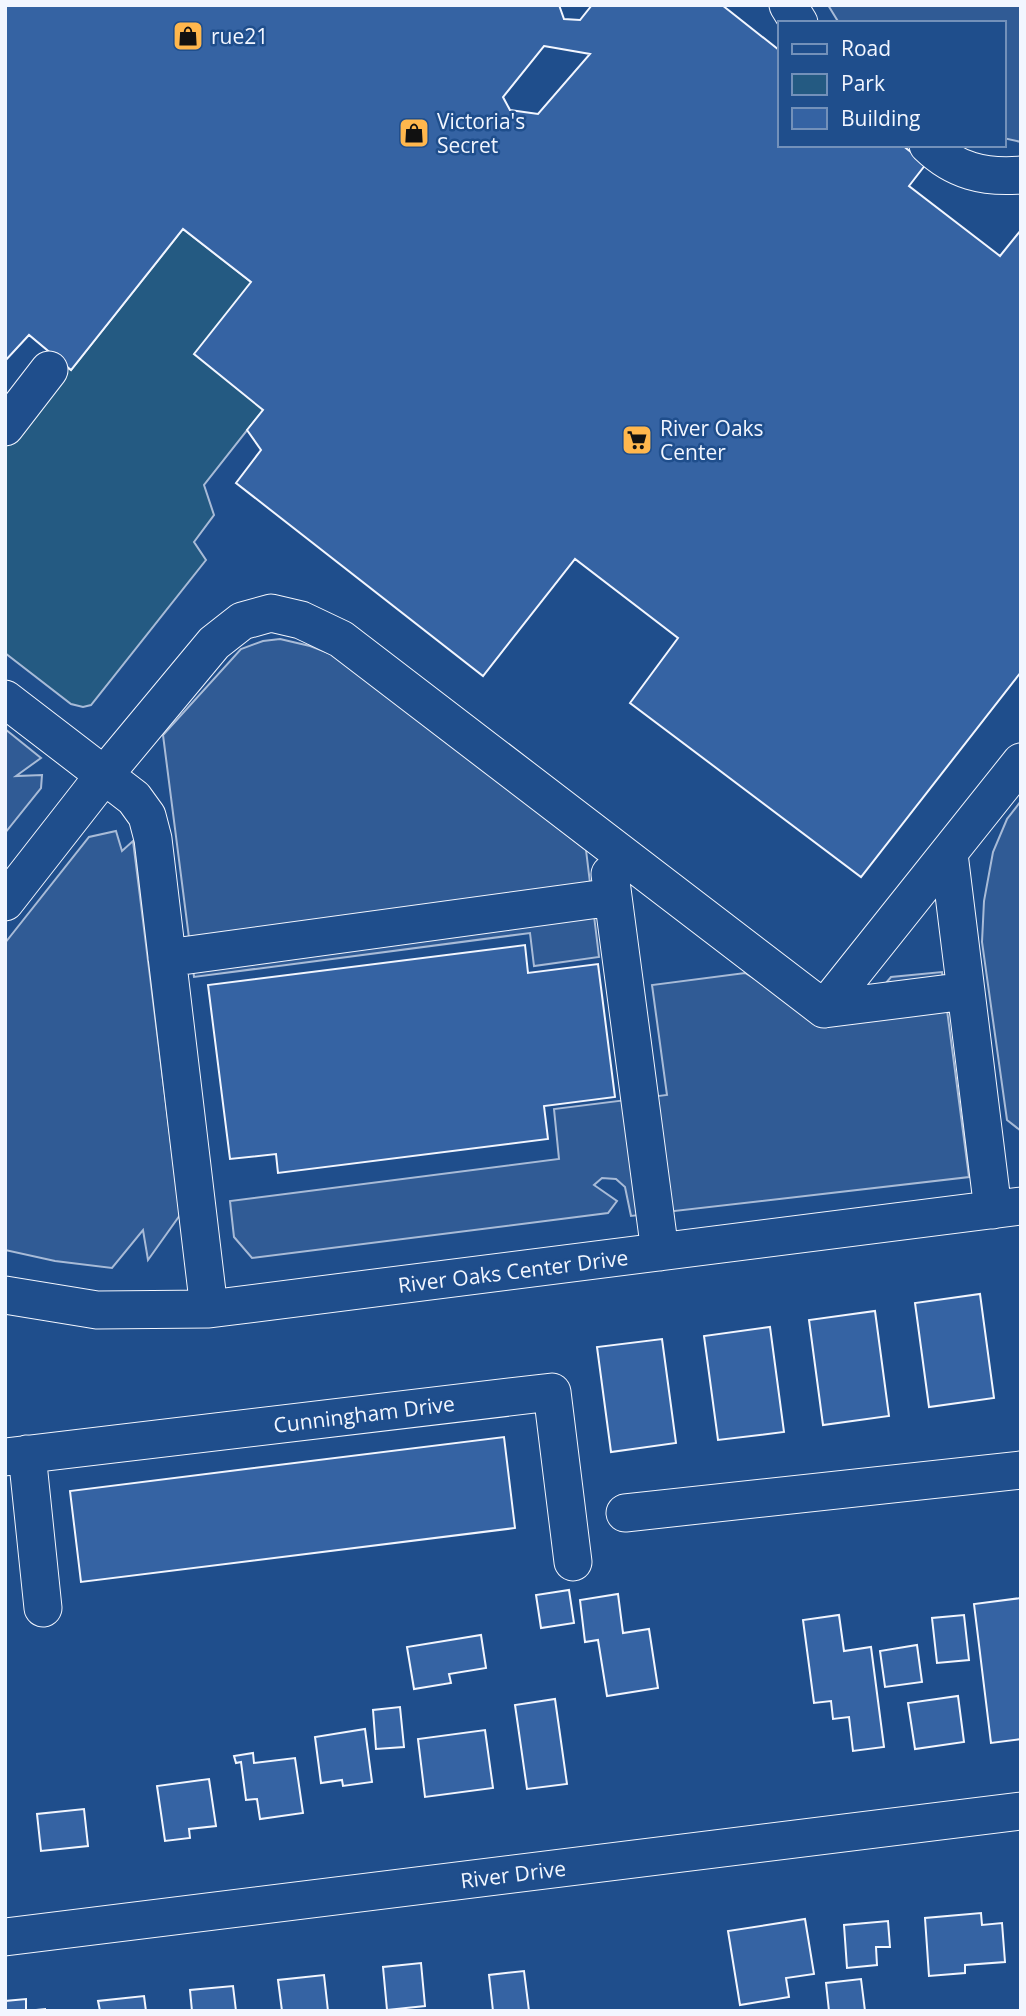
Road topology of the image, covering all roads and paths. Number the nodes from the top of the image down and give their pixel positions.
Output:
1 (788, 5) edge
2 (798, 21) edge
3 (930, 147) edge
4 (1021, 175) edge
5 (49, 370) dead end
6 (5, 426) edge
7 (5, 699) edge
8 (1021, 762) edge
9 (105, 775) junction
10 (606, 842) junction
11 (949, 854) junction
12 (613, 897) junction
13 (5, 902) edge
14 (167, 958) junction
15 (966, 991) junction
16 (824, 1009) junction
17 (1007, 1208) edge
18 (660, 1252) junction
19 (5, 1295) edge
20 (209, 1309) junction
21 (16, 1455) edge
22 (1021, 1470) edge
23 (625, 1513) dead end
24 (573, 1562) dead end
25 (43, 1608) dead end
26 (1021, 1811) edge
27 (6, 1931) edge

1 - 2 street
3 - 4 street
5 - 6 street
7 - 9 street
8 - 11 street
9 - 10 street
9 - 13 street
9 - 14 street
10 - 12 street
10 - 16 street
11 - 15 street
11 - 16 street
12 - 14 street
12 - 18 street
14 - 20 street
15 - 16 street
15 - 17 street
17 - 18 street, River Oaks Center Drive
18 - 20 street, River Oaks Center Drive
19 - 20 street, River Oaks Center Drive
21 - 24 street, Cunningham Drive
21 - 25 street
22 - 23 street
26 - 27 street, River Drive

